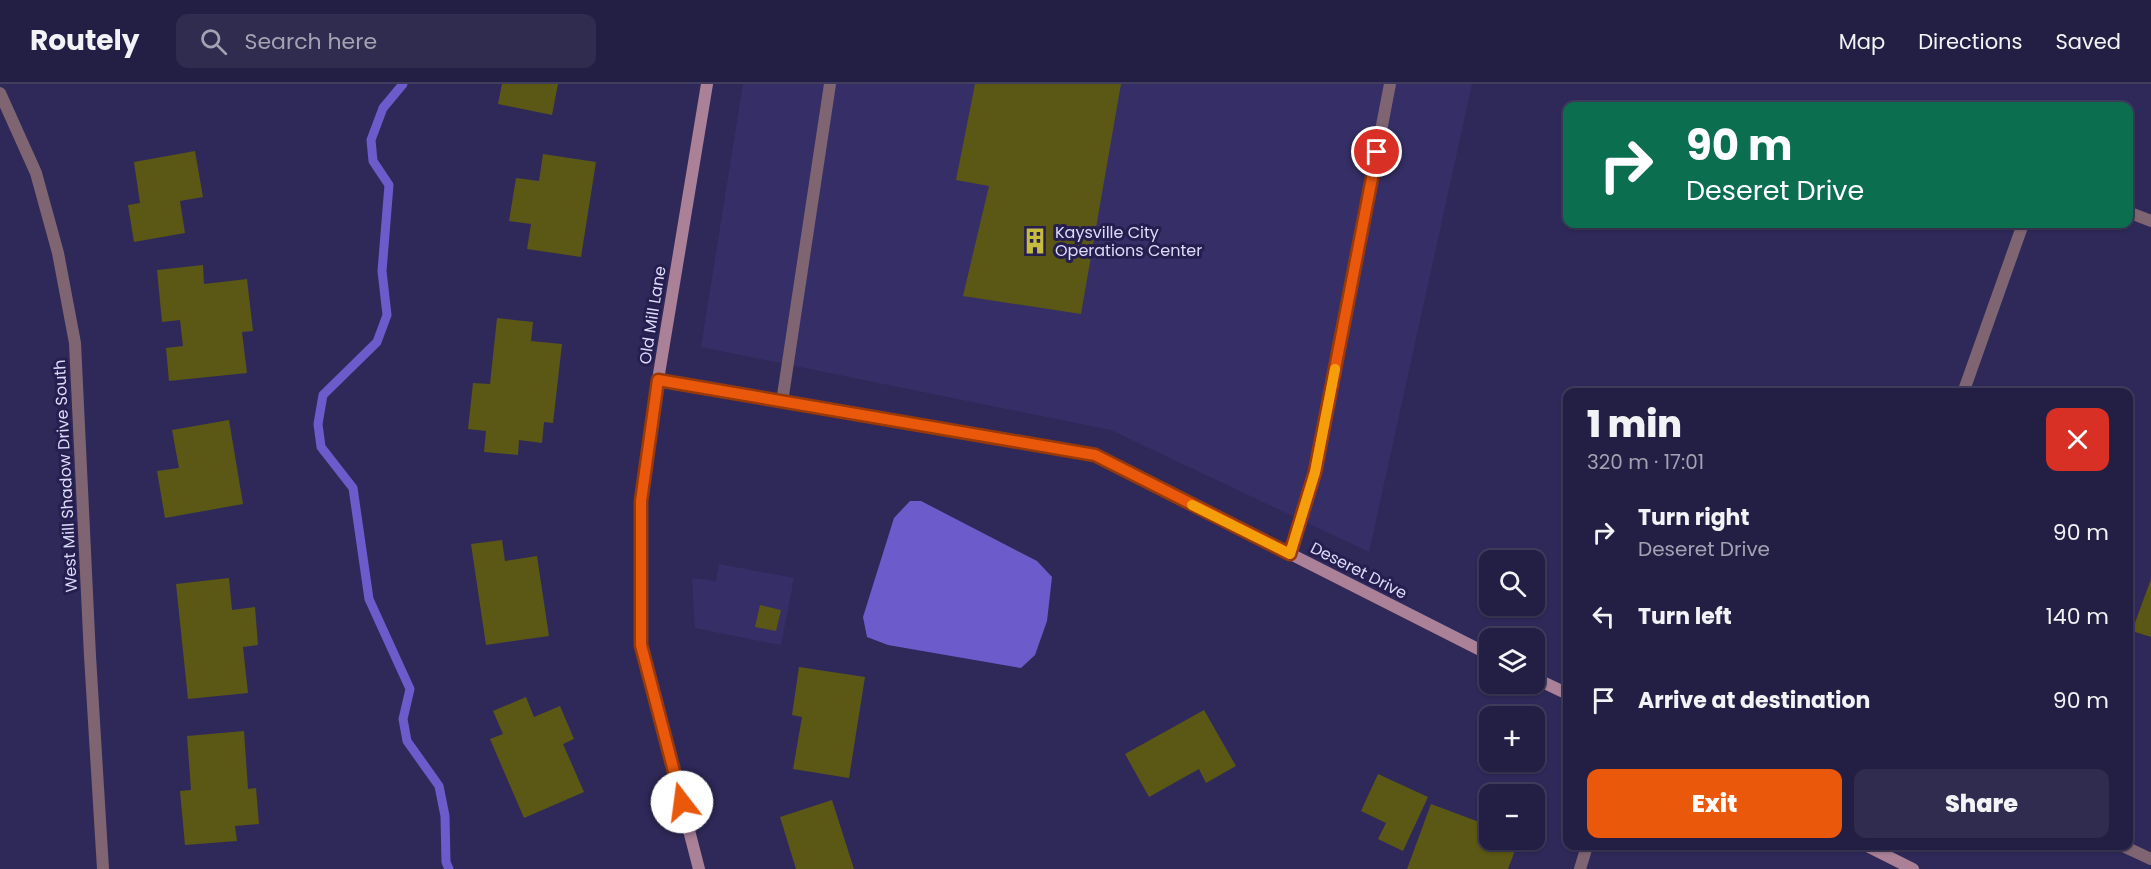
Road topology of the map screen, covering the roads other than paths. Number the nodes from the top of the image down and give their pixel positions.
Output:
1 (707, 84) edge
2 (830, 84) edge
3 (1390, 84) edge
4 (0, 93) edge
5 (2133, 214) edge
6 (2151, 221) edge
7 (2022, 228) edge
8 (658, 380) junction
9 (1965, 388) edge
10 (782, 402) junction
11 (1290, 554) junction
12 (1479, 649) edge
13 (1545, 683) edge
14 (1563, 692) edge
15 (1586, 850) edge
16 (1875, 850) edge
17 (2132, 850) edge
18 (2151, 859) edge
19 (103, 869) edge
20 (699, 869) edge
21 (1580, 869) edge
22 (1913, 869) edge

1 - 8 street, Old Mill Lane
2 - 10 street
3 - 11 street
4 - 19 street, West Mill Shadow Drive South
5 - 6 street
7 - 9 street
8 - 10 street, Deseret Drive
8 - 20 street, Old Mill Lane
10 - 11 street, Deseret Drive
11 - 12 street, Deseret Drive
13 - 14 street
15 - 21 street
16 - 22 street
17 - 18 street

